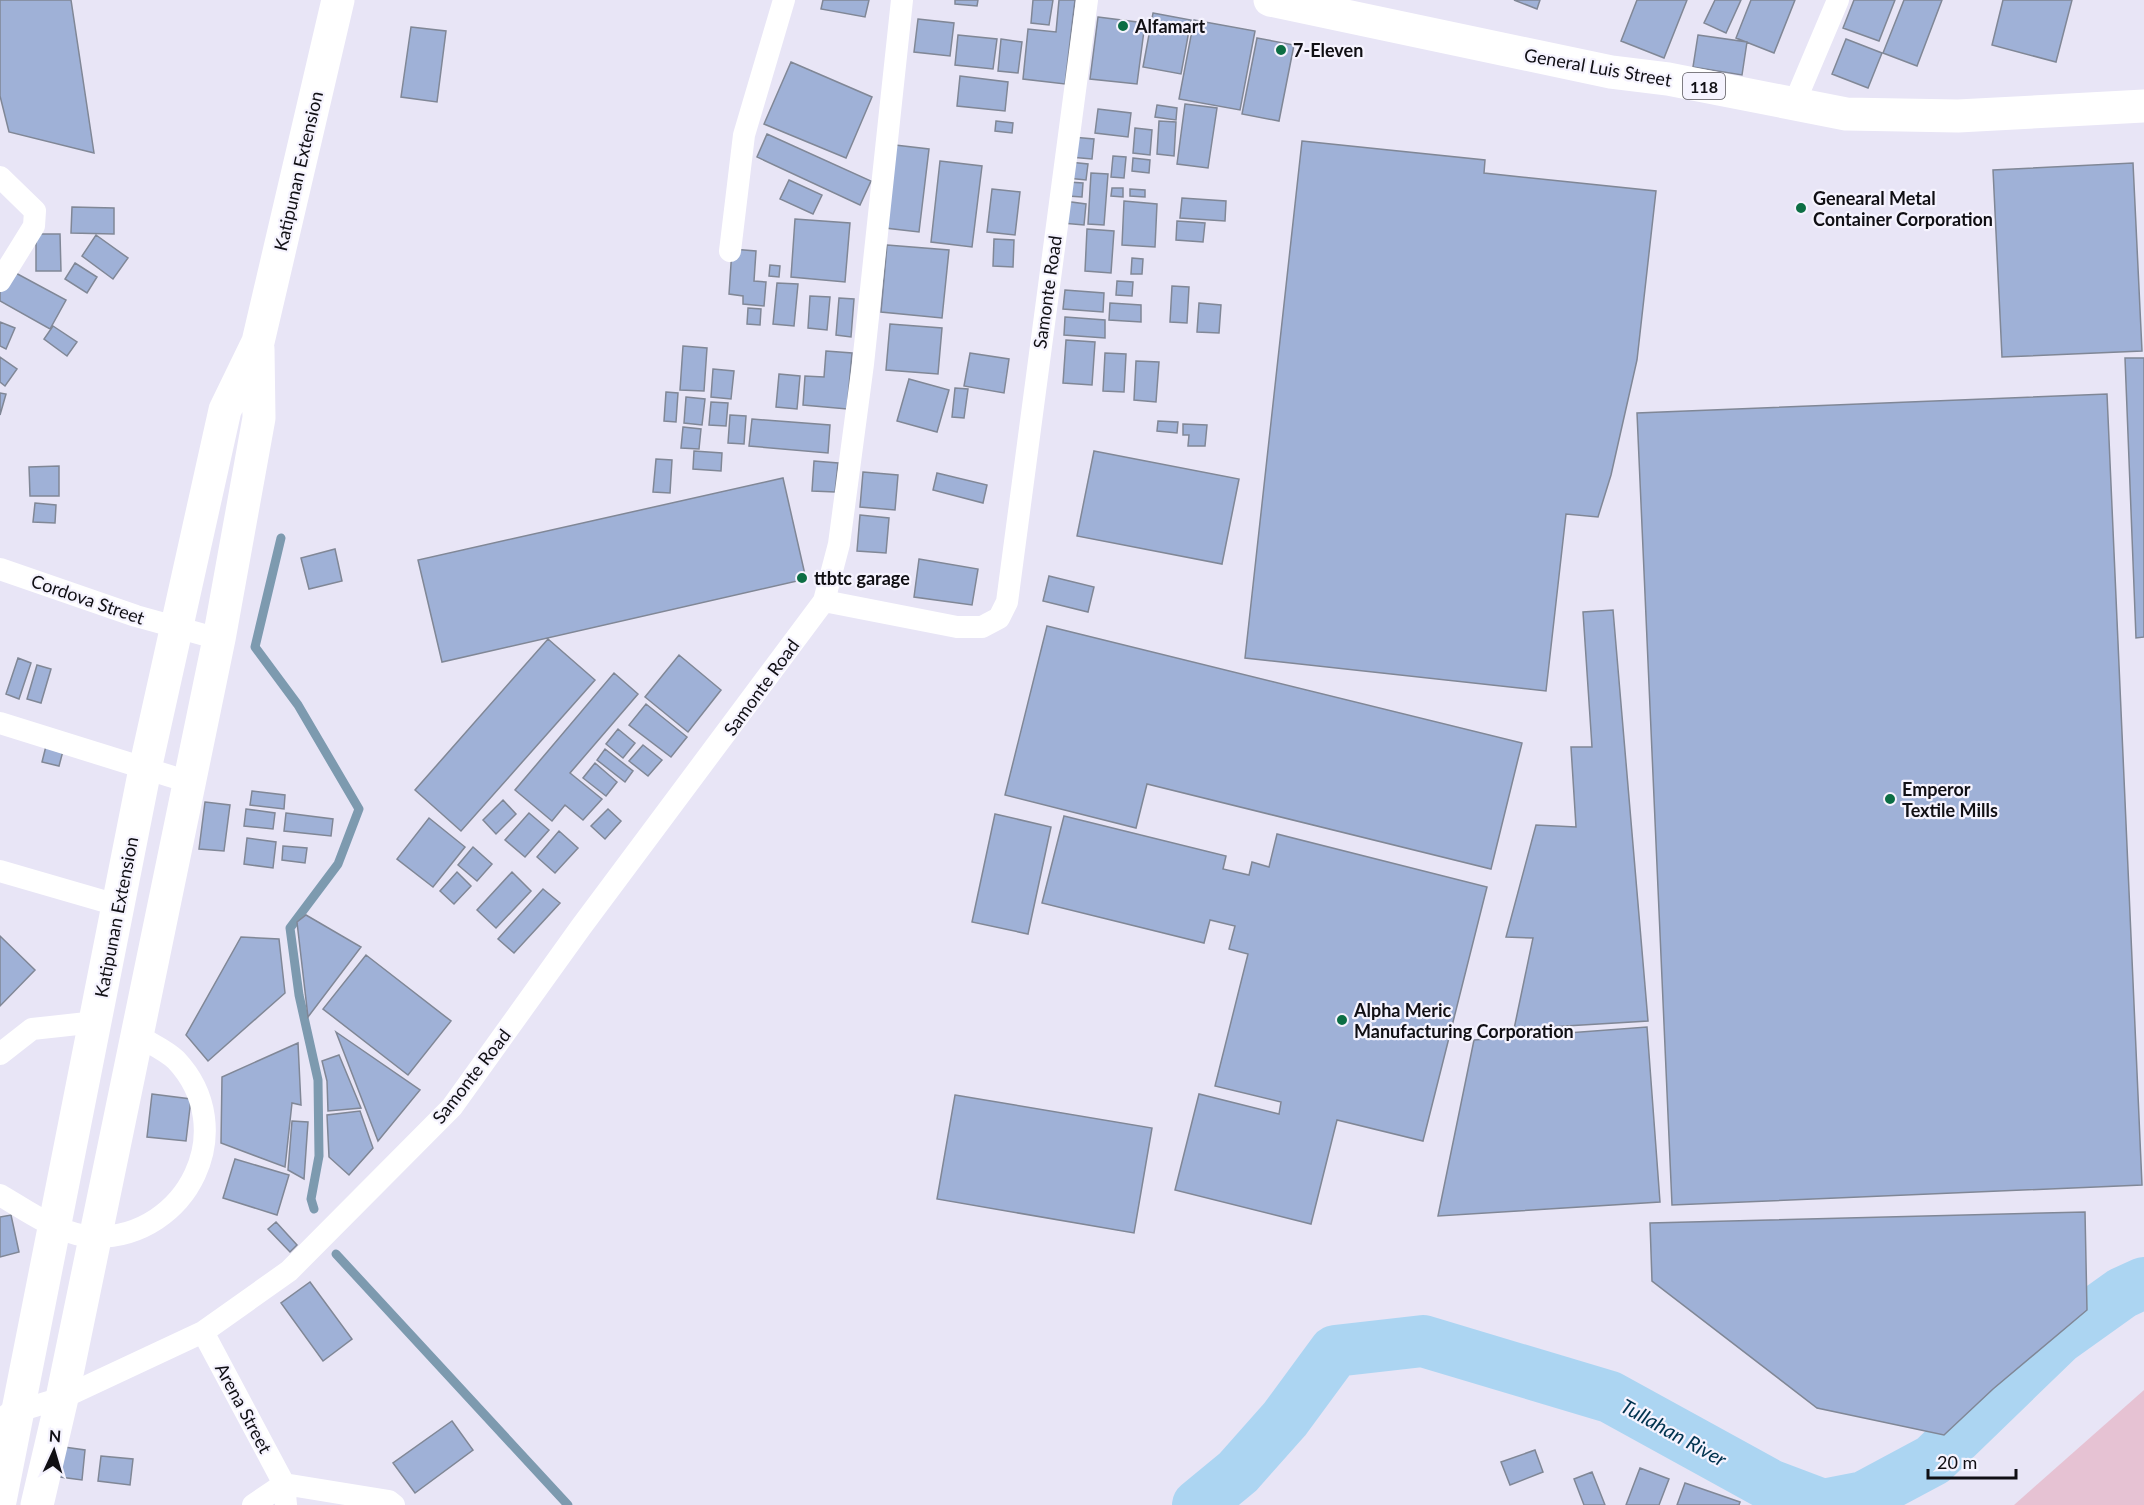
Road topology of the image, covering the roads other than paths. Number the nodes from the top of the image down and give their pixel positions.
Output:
1 (338, 0) edge
2 (784, 0) edge
3 (902, 0) edge
4 (1087, 0) edge
5 (1270, 0) edge
6 (1838, 0) edge
7 (1349, 9) edge
8 (1794, 104) junction
9 (2144, 105) edge
10 (0, 177) edge
11 (730, 251) dead end
12 (0, 281) edge
13 (258, 342) junction
14 (0, 569) edge
15 (824, 600) junction
16 (177, 627) junction
17 (219, 639) junction
18 (0, 723) edge
19 (145, 769) junction
20 (189, 782) junction
21 (0, 871) edge
22 (117, 905) junction
23 (96, 1022) junction
24 (137, 1035) junction
25 (0, 1054) edge
26 (0, 1195) edge
27 (55, 1227) junction
28 (95, 1237) junction
29 (203, 1332) junction
30 (62, 1398) junction
31 (10, 1413) edge
32 (285, 1495) edge
33 (0, 1501) edge
34 (37, 1505) edge
35 (253, 1505) edge
36 (394, 1505) edge

1 - 13 main road, Katipunan Extension
2 - 11 street
3 - 15 street, Samonte Road
4 - 15 street, Samonte Road
5 - 7 main road, General Luis Street / 118
6 - 8 street
7 - 8 main road, General Luis Street / 118
8 - 9 main road, General Luis Street / 118
10 - 12 street
13 - 16 main road, Katipunan Extension
13 - 17 main road, Katipunan Extension
14 - 16 street, Cordova Street
15 - 29 street, Samonte Road
16 - 17 street, Cordova Street
16 - 19 main road, Katipunan Extension
17 - 20 main road, Katipunan Extension
18 - 19 street
19 - 20 street
19 - 22 main road, Katipunan Extension
20 - 24 main road, Katipunan Extension
21 - 22 street
22 - 23 main road, Katipunan Extension
23 - 25 street
23 - 27 main road, Katipunan Extension
24 - 28 main road, Katipunan Extension
24 - 28 street
26 - 27 street
27 - 28 street
27 - 31 main road, Katipunan Extension
28 - 30 main road, Katipunan Extension
29 - 30 street, Samonte Road
29 - 32 street, Arena Street
30 - 31 street, Samonte Road
30 - 34 main road, Katipunan Extension
31 - 33 main road, Katipunan Extension
32 - 35 street
32 - 36 street

